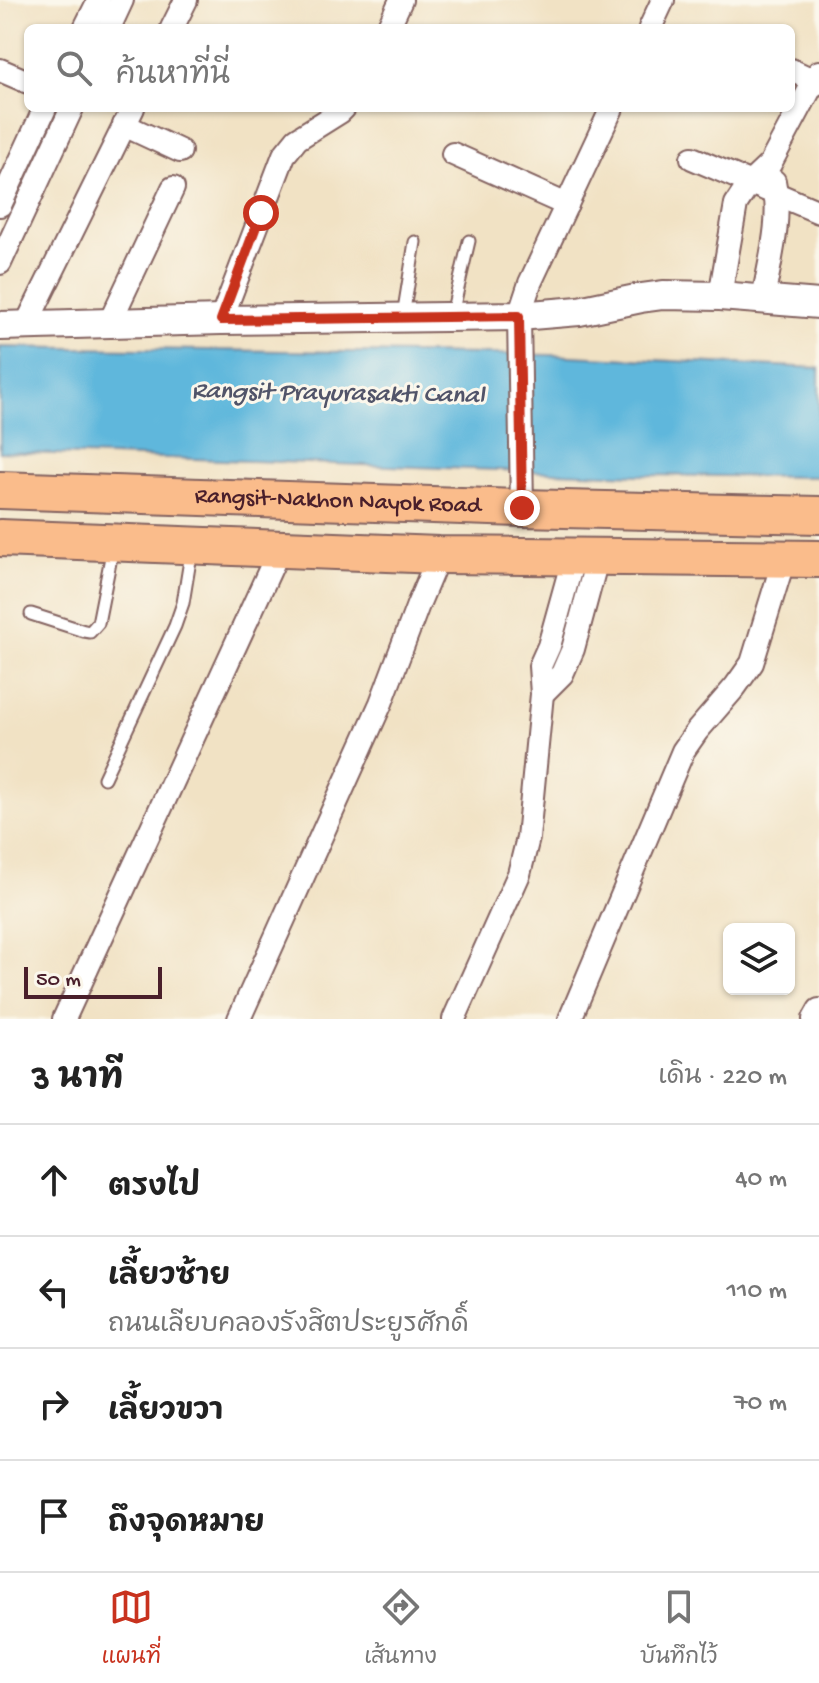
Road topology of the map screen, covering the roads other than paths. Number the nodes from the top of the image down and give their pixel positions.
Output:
1 (99, 0) edge
2 (122, 0) edge
3 (186, 0) edge
4 (401, 0) edge
5 (656, 2) edge
6 (87, 24) edge
7 (111, 24) edge
8 (174, 24) edge
9 (390, 24) edge
10 (651, 24) edge
11 (0, 70) edge
12 (795, 71) edge
13 (817, 79) edge
14 (24, 80) edge
15 (43, 112) edge
16 (70, 112) edge
17 (340, 112) edge
18 (609, 112) edge
19 (129, 117) edge
20 (180, 151) dead end
21 (453, 154) dead end
22 (692, 158) dead end
23 (770, 164) junction
24 (750, 183) junction
25 (173, 188) dead end
26 (777, 194) junction
27 (0, 205) edge
28 (567, 205) junction
29 (819, 212) edge
30 (469, 241) dead end
31 (415, 242) dead end
32 (0, 263) edge
33 (720, 296) junction
34 (763, 299) junction
35 (819, 304) edge
36 (451, 317) junction
37 (403, 318) junction
38 (221, 320) junction
39 (109, 324) junction
40 (13, 325) edge
41 (520, 329) junction
42 (0, 490) edge
43 (150, 494) junction
44 (522, 498) junction
45 (819, 515) edge
46 (0, 538) edge
47 (114, 541) junction
48 (150, 543) junction
49 (193, 545) junction
50 (280, 548) junction
51 (439, 555) junction
52 (586, 556) junction
53 (784, 559) junction
54 (819, 559) edge
55 (31, 614) dead end
56 (104, 778) dead end
57 (819, 1010) edge
58 (64, 1019) edge
59 (239, 1019) edge
60 (454, 1019) edge
61 (570, 1019) edge
62 (814, 1019) edge

1 - 6 street
2 - 7 street
3 - 8 street
4 - 9 street
5 - 10 street
11 - 14 street
12 - 13 street
13 - 23 street
15 - 27 street
16 - 32 street
17 - 38 street
18 - 28 street
19 - 20 street
19 - 40 street
21 - 28 street
22 - 24 street
23 - 24 street
23 - 26 street
24 - 26 street
24 - 33 street
25 - 39 street
26 - 29 street
26 - 34 street
28 - 41 street
30 - 36 lane
31 - 37 lane
33 - 34 street
33 - 41 street
34 - 35 street
36 - 37 street
36 - 41 street
37 - 38 street
38 - 39 street
39 - 40 street
41 - 44 street
42 - 43 main road, Rangsit-Nakhon Nayok Road
43 - 44 main road, Rangsit-Nakhon Nayok Road
43 - 48 main road
44 - 45 main road, Rangsit-Nakhon Nayok Road
46 - 47 main road, Rangsit-Nakhon Nayok Road
47 - 48 main road, Rangsit-Nakhon Nayok Road
47 - 55 lane
48 - 49 main road, Rangsit-Nakhon Nayok Road
49 - 50 main road, Rangsit-Nakhon Nayok Road
49 - 56 lane
50 - 51 main road, Rangsit-Nakhon Nayok Road
50 - 58 street
51 - 52 main road, Rangsit-Nakhon Nayok Road
51 - 59 street
52 - 53 main road, Rangsit-Nakhon Nayok Road
52 - 60 street
53 - 54 main road, Rangsit-Nakhon Nayok Road
53 - 61 street
57 - 62 street

